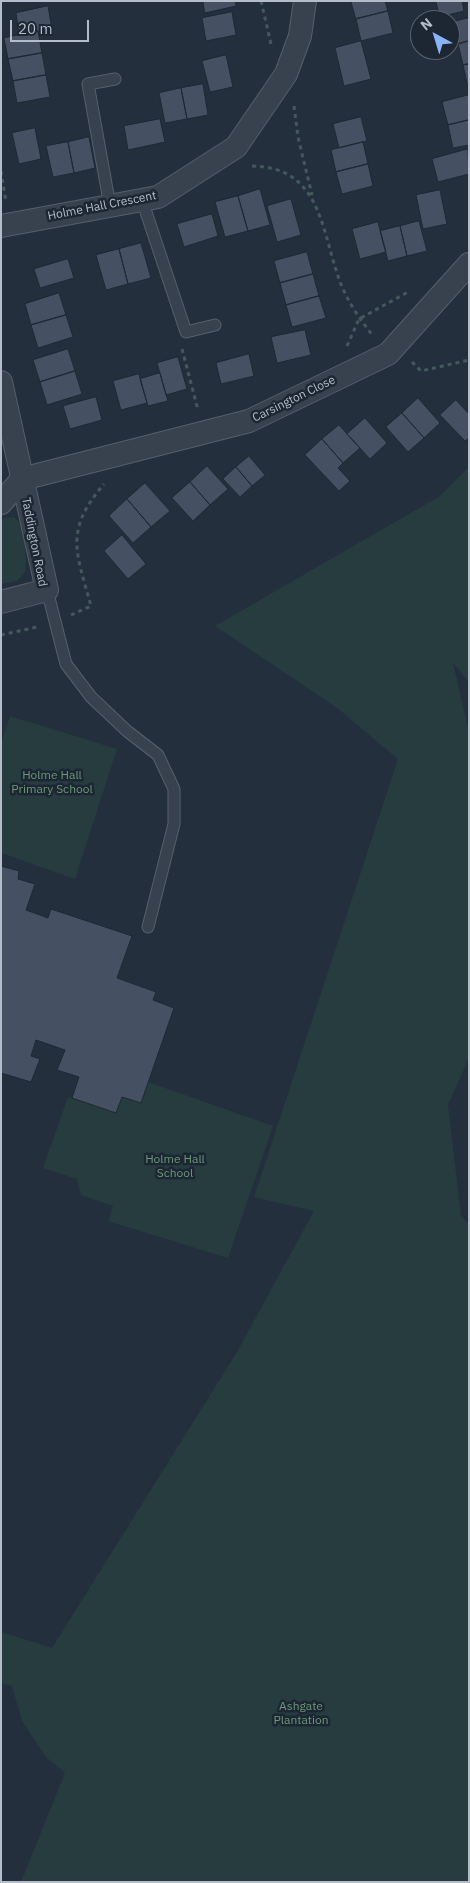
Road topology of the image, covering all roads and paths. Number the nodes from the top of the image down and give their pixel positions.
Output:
1 (305, 1) edge
2 (286, 74) junction
3 (114, 79) dead end
4 (246, 166) dead end
5 (312, 198) junction
6 (142, 200) junction
7 (110, 206) junction
8 (1, 226) edge
9 (469, 264) edge
10 (414, 289) dead end
11 (359, 319) junction
12 (215, 325) dead end
13 (186, 332) junction
14 (391, 350) junction
15 (469, 360) edge
16 (331, 381) junction
17 (1, 382) edge
18 (204, 432) junction
19 (109, 477) dead end
20 (22, 479) junction
21 (1, 503) edge
22 (47, 590) junction
23 (1, 602) edge
24 (55, 623) junction
25 (1, 635) edge
26 (148, 927) dead end

1 - 2 street, Holme Hall Crescent
2 - 5 path
2 - 6 street, Holme Hall Crescent
3 - 7 lane
4 - 5 path
5 - 11 path
6 - 7 street, Holme Hall Crescent
6 - 13 lane
7 - 8 street, Holme Hall Crescent
9 - 14 street, Carsington Close
10 - 11 path
11 - 14 path
11 - 16 path
12 - 13 lane
13 - 18 path
14 - 15 path
14 - 16 street, Carsington Close
16 - 18 street, Carsington Close
17 - 20 street, Taddington Road
18 - 20 street, Carsington Close
19 - 24 path
20 - 21 street, Taddington Road
20 - 22 street, Taddington Road
22 - 23 street, Taddington Road
22 - 24 lane
24 - 25 path
24 - 26 lane

